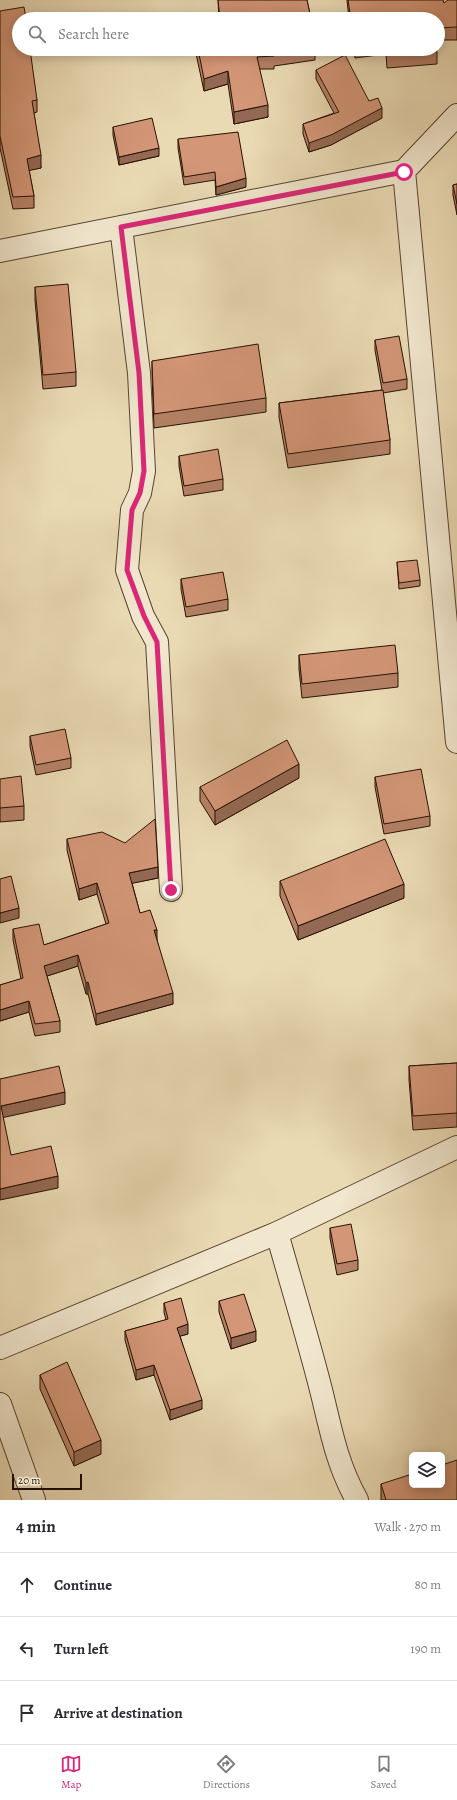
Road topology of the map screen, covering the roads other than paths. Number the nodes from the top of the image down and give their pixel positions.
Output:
1 (457, 116) edge
2 (404, 172) junction
3 (121, 227) junction
4 (0, 251) edge
5 (457, 742) edge
6 (171, 890) dead end
7 (457, 1147) edge
8 (276, 1233) junction
9 (0, 1348) edge
10 (0, 1404) edge
11 (34, 1500) edge
12 (357, 1500) edge

1 - 2 street
2 - 3 street
2 - 5 street
3 - 4 street
3 - 6 street
7 - 8 street
8 - 9 street
8 - 12 street
10 - 11 street

